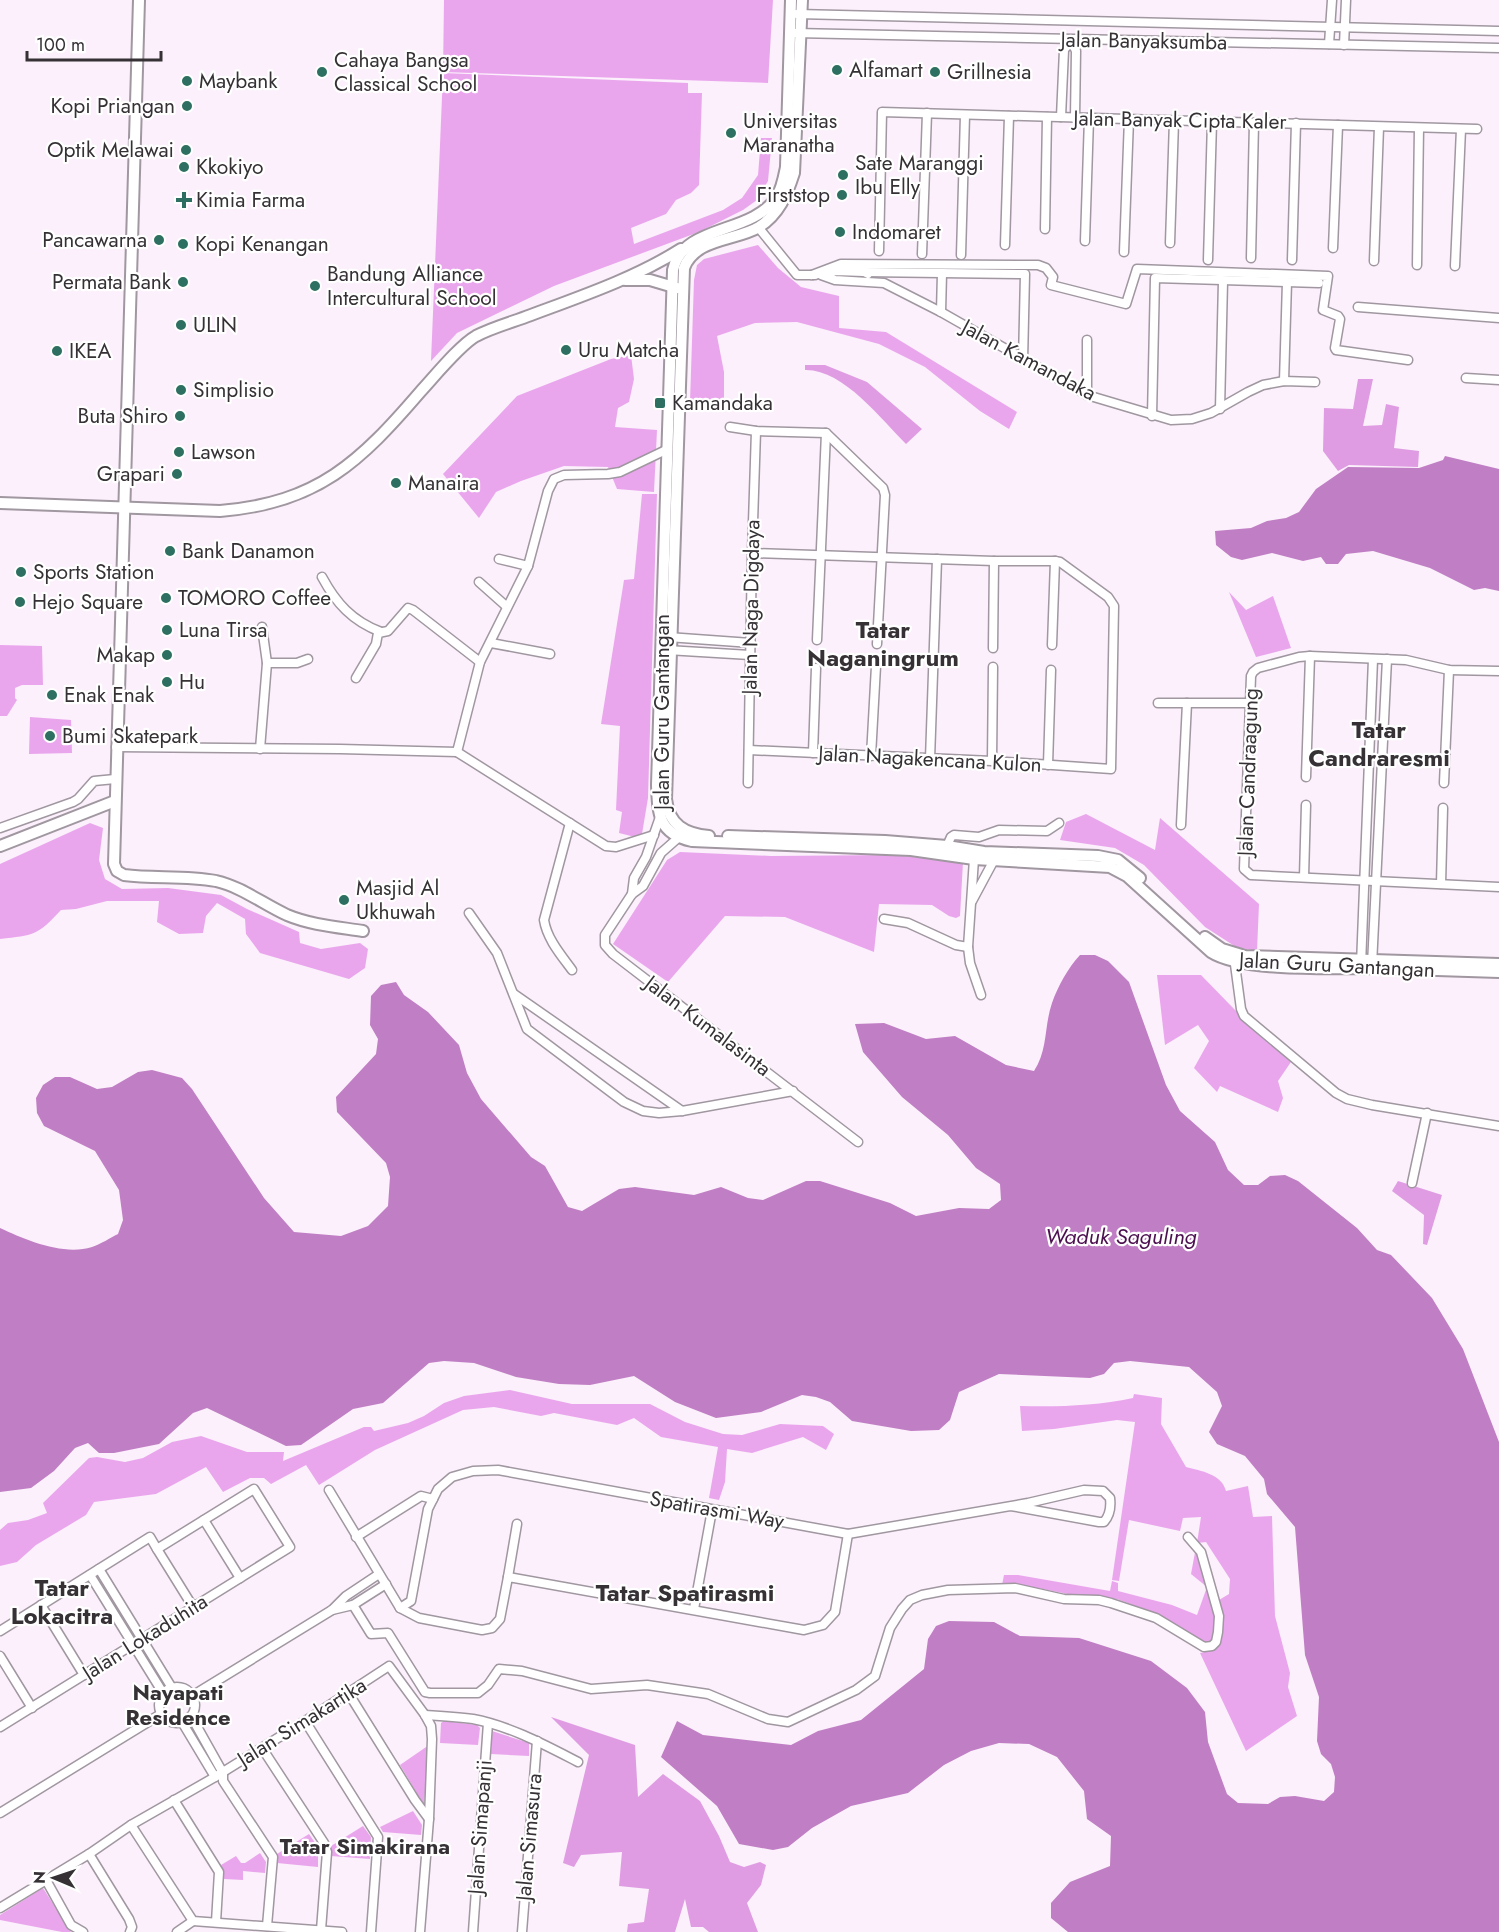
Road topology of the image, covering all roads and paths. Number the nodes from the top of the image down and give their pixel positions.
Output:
1 (791, 0) edge
2 (802, 0) edge
3 (1332, 0) edge
4 (1346, 0) edge
5 (140, 3) edge
6 (790, 14) junction
7 (802, 14) junction
8 (1330, 27) junction
9 (1345, 27) junction
10 (1499, 31) edge
11 (795, 33) junction
12 (1071, 39) junction
13 (1329, 44) junction
14 (1344, 45) junction
15 (1499, 48) edge
16 (927, 113) junction
17 (965, 115) junction
18 (1009, 116) junction
19 (1047, 117) junction
20 (1061, 117) junction
21 (1075, 118) junction
22 (1089, 118) junction
23 (1129, 119) junction
24 (1174, 121) junction
25 (1212, 122) junction
26 (1254, 123) junction
27 (1296, 123) junction
28 (1338, 125) junction
29 (1379, 127) junction
30 (1419, 128) junction
31 (1461, 129) junction
32 (1477, 129) dead end
33 (755, 223) junction
34 (1045, 230) dead end
35 (1085, 241) dead end
36 (1170, 243) dead end
37 (1005, 245) dead end
38 (684, 247) junction
39 (1333, 248) dead end
40 (879, 251) dead end
41 (1124, 252) dead end
42 (922, 254) dead end
43 (961, 255) dead end
44 (1251, 258) dead end
45 (1209, 260) dead end
46 (1292, 260) dead end
47 (1374, 261) dead end
48 (1417, 265) dead end
49 (1455, 266) dead end
50 (864, 272) junction
51 (942, 273) junction
52 (817, 275) junction
53 (623, 280) junction
54 (1223, 281) junction
55 (1287, 282) junction
56 (884, 283) junction
57 (1319, 283) dead end
58 (678, 288) junction
59 (1358, 307) dead end
60 (941, 312) junction
61 (1499, 318) edge
62 (1087, 340) dead end
63 (1408, 360) dead end
64 (1023, 361) junction
65 (1466, 378) dead end
66 (1499, 380) edge
67 (1284, 381) junction
68 (1315, 382) dead end
69 (1087, 395) junction
70 (1220, 409) junction
71 (1152, 416) junction
72 (730, 427) dead end
73 (756, 431) junction
74 (825, 433) junction
75 (668, 449) junction
76 (0, 503) edge
77 (124, 508) junction
78 (752, 553) junction
79 (821, 556) junction
80 (881, 558) junction
81 (499, 559) dead end
82 (937, 560) junction
83 (994, 561) junction
84 (1054, 561) junction
85 (528, 566) junction
86 (322, 577) dead end
87 (479, 582) dead end
88 (506, 606) junction
89 (262, 627) dead end
90 (381, 632) junction
91 (667, 637) junction
92 (817, 640) dead end
93 (491, 643) junction
94 (750, 643) junction
95 (877, 644) dead end
96 (1052, 645) dead end
97 (993, 648) dead end
98 (667, 650) junction
99 (550, 654) dead end
100 (750, 655) junction
101 (1310, 656) junction
102 (308, 659) dead end
103 (1373, 659) junction
104 (1387, 659) junction
105 (480, 662) junction
106 (267, 663) junction
107 (876, 666) dead end
108 (993, 667) dead end
109 (816, 668) dead end
110 (1051, 670) dead end
111 (1449, 670) junction
112 (1499, 670) edge
113 (356, 678) dead end
114 (1158, 703) dead end
115 (1187, 703) junction
116 (1250, 704) junction
117 (116, 747) junction
118 (260, 749) junction
119 (748, 750) junction
120 (457, 752) junction
121 (813, 753) junction
122 (872, 756) junction
123 (930, 759) junction
124 (992, 761) junction
125 (1048, 765) junction
126 (1306, 777) dead end
127 (115, 779) junction
128 (748, 783) dead end
129 (1444, 783) dead end
130 (1367, 793) junction
131 (1379, 794) junction
132 (115, 801) junction
133 (1306, 805) dead end
134 (1443, 808) dead end
135 (663, 811) junction
136 (570, 823) junction
137 (1059, 823) dead end
138 (1181, 825) dead end
139 (0, 828) edge
140 (680, 834) junction
141 (654, 835) junction
142 (0, 846) edge
143 (947, 846) junction
144 (974, 859) junction
145 (994, 860) junction
146 (1304, 877) junction
147 (1499, 878) edge
148 (1364, 880) junction
149 (1376, 880) junction
150 (1440, 884) junction
151 (1499, 887) edge
152 (632, 894) junction
153 (972, 901) junction
154 (469, 914) dead end
155 (884, 919) dead end
156 (363, 931) dead end
157 (968, 947) junction
158 (1234, 958) junction
159 (1366, 964) junction
160 (1499, 964) edge
161 (572, 970) dead end
162 (1499, 972) edge
163 (514, 994) junction
164 (981, 995) dead end
165 (793, 1091) junction
166 (682, 1111) junction
167 (1427, 1113) junction
168 (1499, 1126) edge
169 (858, 1143) dead end
170 (1412, 1183) dead end
171 (329, 1490) dead end
172 (434, 1499) junction
173 (1011, 1506) junction
174 (712, 1510) junction
175 (204, 1520) junction
176 (518, 1524) dead end
177 (848, 1534) junction
178 (356, 1537) junction
179 (1188, 1537) dead end
180 (157, 1549) junction
181 (99, 1569) junction
182 (380, 1574) junction
183 (90, 1575) junction
184 (508, 1577) junction
185 (240, 1578) junction
186 (386, 1584) junction
187 (41, 1605) junction
188 (353, 1605) junction
189 (193, 1607) junction
190 (400, 1608) junction
191 (694, 1609) junction
192 (332, 1610) junction
193 (0, 1631) edge
194 (142, 1639) junction
195 (133, 1644) junction
196 (0, 1656) edge
197 (84, 1675) junction
198 (172, 1688) junction
199 (163, 1693) junction
200 (349, 1694) junction
201 (192, 1696) junction
202 (32, 1707) junction
203 (161, 1714) junction
204 (425, 1714) junction
205 (191, 1716) junction
206 (305, 1721) junction
207 (182, 1722) junction
208 (488, 1723) junction
209 (0, 1727) edge
210 (537, 1741) junction
211 (262, 1748) junction
212 (578, 1762) dead end
213 (220, 1777) junction
214 (174, 1800) junction
215 (0, 1813) edge
216 (429, 1819) junction
217 (131, 1825) junction
218 (89, 1854) junction
219 (46, 1880) junction
220 (0, 1908) edge
221 (193, 1921) junction
222 (216, 1922) junction
223 (267, 1926) junction
224 (131, 1929) edge
225 (321, 1930) junction
226 (80, 1931) edge
227 (177, 1932) edge
228 (342, 1932) edge
229 (371, 1932) edge
230 (420, 1932) edge
231 (473, 1932) edge
232 (522, 1932) edge

1 - 6 street, Jalan Guru Gantangan
2 - 7 street, Jalan Guru Gantangan
3 - 8 street
4 - 9 street
5 - 77 street
6 - 7 street, Jalan Banyaksumba
6 - 11 street, Jalan Guru Gantangan
7 - 8 street, Jalan Banyaksumba
7 - 11 street, Jalan Guru Gantangan
8 - 9 street, Jalan Banyaksumba
8 - 13 street
9 - 10 street, Jalan Banyaksumba
9 - 14 street
11 - 12 street, Jalan Banyaksumba
11 - 33 street, Jalan Guru Gantangan
12 - 13 street, Jalan Banyaksumba
12 - 20 street
12 - 21 street
13 - 14 street, Jalan Banyaksumba
14 - 15 street, Jalan Banyaksumba
16 - 17 street, Jalan Banyak Cipta Kaler
16 - 40 street, Jalan Banyak Cipta Kaler
16 - 42 street
17 - 18 street, Jalan Banyak Cipta Kaler
17 - 43 street
18 - 19 street, Jalan Banyak Cipta Kaler
18 - 37 street
19 - 20 street, Jalan Banyak Cipta Kaler
19 - 34 street
20 - 21 street, Jalan Banyak Cipta Kaler
21 - 22 street, Jalan Banyak Cipta Kaler
22 - 23 street, Jalan Banyak Cipta Kaler
22 - 35 street
23 - 24 street, Jalan Banyak Cipta Kaler
23 - 41 street
24 - 25 street, Jalan Banyak Cipta Kaler
24 - 36 street
25 - 26 street, Jalan Banyak Cipta Kaler
25 - 45 street
26 - 27 street, Jalan Banyak Cipta Kaler
26 - 44 street
27 - 28 street, Jalan Banyak Cipta Kaler
27 - 46 street
28 - 29 street, Jalan Banyak Cipta Kaler
28 - 39 street
29 - 30 street, Jalan Banyak Cipta Kaler
29 - 47 street
30 - 31 street, Jalan Banyak Cipta Kaler
30 - 48 street
31 - 32 street, Jalan Banyak Cipta Kaler
31 - 49 street
33 - 38 street, Jalan Guru Gantangan
33 - 52 street, Jalan Kamandaka
33 - 58 street, Jalan Guru Gantangan
38 - 53 street
38 - 58 street, Jalan Guru Gantangan
50 - 51 street
50 - 52 street, Jalan Kamandaka
50 - 56 street, Jalan Kamandaka
51 - 60 street
51 - 64 street
52 - 56 street, Jalan Kamandaka
52 - 63 street
53 - 58 street
53 - 77 street
54 - 55 street
54 - 70 street
54 - 71 street
55 - 57 street
55 - 67 street
56 - 60 street, Jalan Kamandaka
58 - 75 street, Jalan Guru Gantangan
58 - 91 street, Jalan Guru Gantangan
59 - 61 street
60 - 64 street, Jalan Kamandaka
62 - 69 street
64 - 69 street, Jalan Kamandaka
65 - 66 street
67 - 68 street, Jalan Kamandaka
67 - 70 street, Jalan Kamandaka
69 - 71 street, Jalan Kamandaka
70 - 71 street, Jalan Kamandaka
72 - 73 street
73 - 74 street
73 - 78 street, Jalan Naga Digdaya
74 - 79 street
74 - 80 street
75 - 85 street
75 - 91 street, Jalan Guru Gantangan
76 - 77 street
77 - 117 street
78 - 79 street
78 - 94 street, Jalan Naga Digdaya
79 - 80 street
79 - 92 street
80 - 82 street
80 - 95 street
81 - 85 street
82 - 83 street
82 - 123 street
83 - 84 street
83 - 97 street
84 - 96 street
84 - 125 street, Jalan Nagakencana Kulon
85 - 88 street
86 - 90 street
87 - 88 street
88 - 93 street
89 - 106 street
90 - 105 street
90 - 113 street
91 - 94 street
91 - 98 street, Jalan Guru Gantangan
93 - 99 street
93 - 105 street
94 - 100 street, Jalan Naga Digdaya
98 - 100 street
98 - 135 street, Jalan Guru Gantangan
100 - 119 street, Jalan Naga Digdaya
101 - 103 street
101 - 116 street, Jalan Candraagung
101 - 126 street
102 - 106 street
103 - 104 street
103 - 130 street
104 - 111 street
104 - 131 street
105 - 120 street
106 - 118 street
107 - 122 street
108 - 124 street
109 - 121 street
110 - 125 street
111 - 112 street
111 - 129 street
114 - 115 street
115 - 116 street
115 - 138 street
116 - 146 street, Jalan Candraagung
117 - 118 street
117 - 127 street
118 - 120 street
119 - 121 street, Jalan Nagakencana Kulon
119 - 128 street, Jalan Naga Digdaya
120 - 136 street
121 - 122 street, Jalan Nagakencana Kulon
122 - 123 street, Jalan Nagakencana Kulon
123 - 124 street, Jalan Nagakencana Kulon
124 - 125 street, Jalan Nagakencana Kulon
127 - 132 street
127 - 139 street
130 - 131 street
130 - 148 street
131 - 149 street
132 - 142 street
132 - 156 street
133 - 146 street
134 - 150 street
135 - 140 street, Jalan Guru Gantangan
135 - 141 street
136 - 141 street
136 - 161 street
137 - 143 street
140 - 143 street, Jalan Guru Gantangan
140 - 144 street, Jalan Guru Gantangan
140 - 152 street
141 - 152 street
143 - 158 street, Jalan Guru Gantangan
144 - 145 street, Jalan Guru Gantangan
144 - 153 street
145 - 153 street
145 - 158 street, Jalan Guru Gantangan
146 - 148 street
147 - 151 street
148 - 149 street
148 - 159 street
149 - 150 street
149 - 159 street
150 - 151 street
152 - 165 street, Jalan Kumalasinta
153 - 157 street
154 - 163 street
155 - 157 street
157 - 164 street
158 - 159 street, Jalan Guru Gantangan
158 - 167 street
159 - 160 street, Jalan Guru Gantangan
159 - 162 street, Jalan Guru Gantangan
163 - 166 street
163 - 166 street
165 - 166 street
165 - 169 street, Jalan Kumalasinta
167 - 168 street
167 - 170 street
171 - 178 street
172 - 174 street, Spatirasmi Way
172 - 178 street
172 - 190 street, Spatirasmi Way
173 - 173 street, Spatirasmi Way
173 - 177 street, Spatirasmi Way
174 - 177 street, Spatirasmi Way
174 - 191 street
175 - 180 street
175 - 185 street
175 - 185 street, Jalan Lokaduhita
176 - 184 street
177 - 191 street
178 - 182 street
179 - 188 street
180 - 181 street
180 - 189 street
181 - 183 street
181 - 194 street
182 - 186 street
182 - 192 street
183 - 187 street
183 - 195 street
184 - 190 street
184 - 191 street
185 - 189 street, Jalan Lokaduhita
186 - 188 street
186 - 190 street
187 - 193 street
187 - 197 street
188 - 192 street
189 - 194 street, Jalan Lokaduhita
192 - 201 street
194 - 195 street, Jalan Lokaduhita
194 - 198 street
195 - 197 street, Jalan Lokaduhita
195 - 199 street
196 - 202 street
197 - 202 street, Jalan Lokaduhita
198 - 199 street
198 - 201 street
199 - 203 street
200 - 204 street, Jalan Simakartika
200 - 206 street, Jalan Simakartika
200 - 216 street
201 - 205 street
202 - 209 street, Jalan Lokaduhita
203 - 207 street
203 - 215 street
204 - 208 street
204 - 216 street
205 - 207 street
205 - 213 street
206 - 211 street, Jalan Simakartika
206 - 229 street
207 - 213 street
208 - 210 street
208 - 231 street, Jalan Simapanji
210 - 212 street
210 - 232 street, Jalan Simasura
211 - 213 street, Jalan Simakartika
211 - 225 street
213 - 214 street, Jalan Simakartika
213 - 223 street
214 - 217 street, Jalan Simakartika
214 - 222 street
216 - 230 street
217 - 218 street, Jalan Simakartika
217 - 221 street
218 - 219 street, Jalan Simakartika
218 - 224 street
219 - 220 street, Jalan Simakartika
219 - 226 street
221 - 222 street
221 - 227 street
222 - 223 street
223 - 225 street
225 - 228 street

